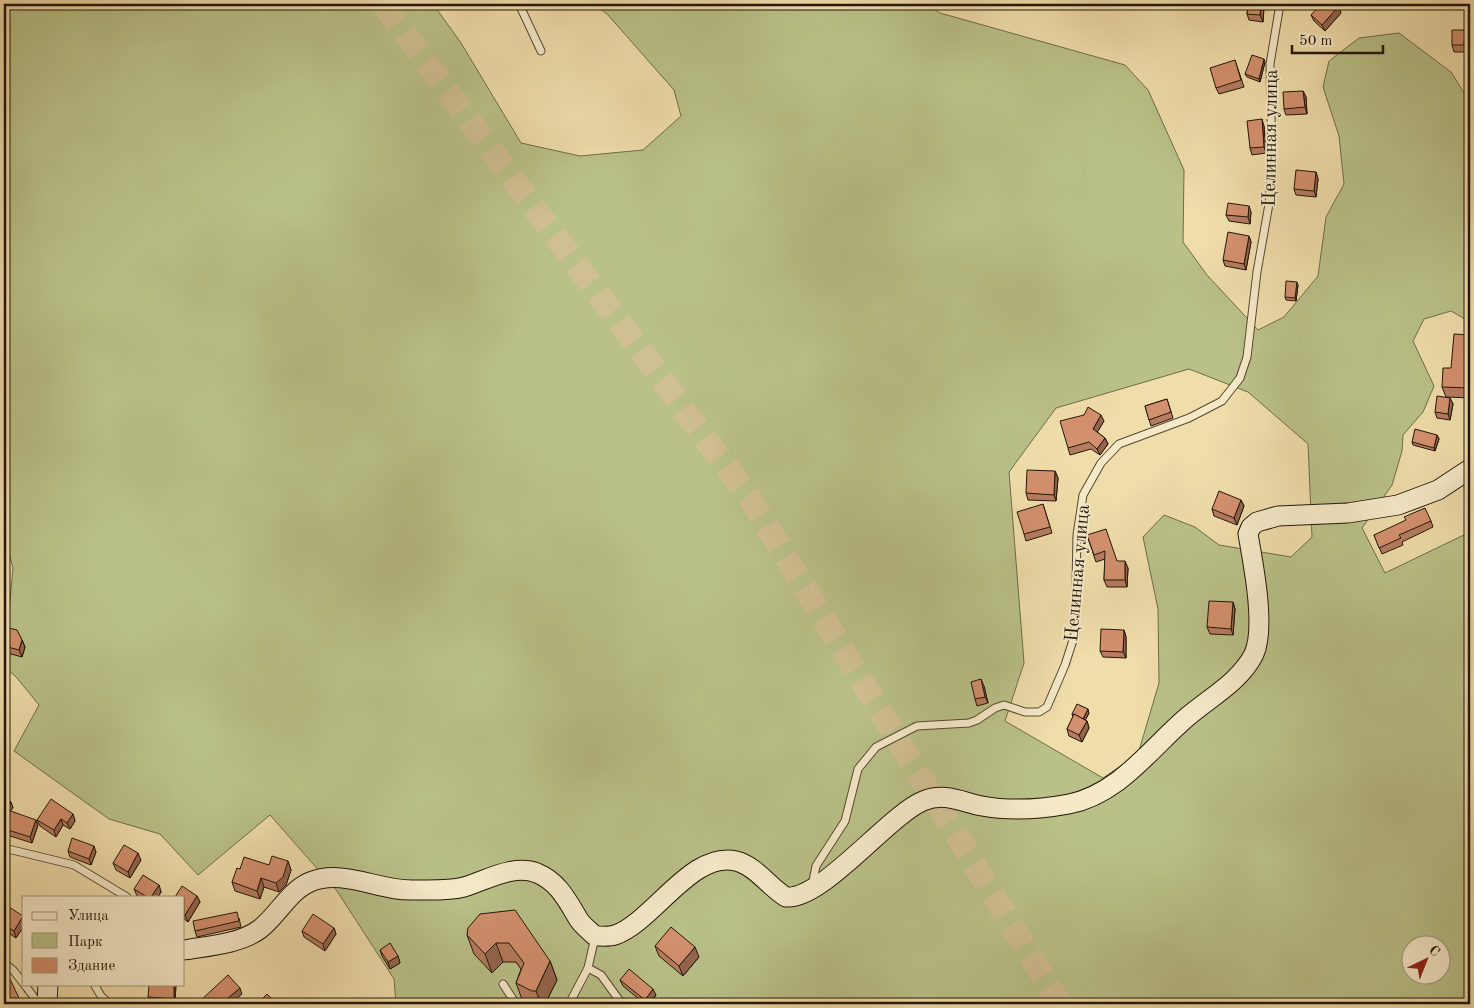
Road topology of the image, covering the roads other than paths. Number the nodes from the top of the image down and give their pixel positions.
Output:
1 (519, 4) edge
2 (1280, 4) edge
3 (541, 51) dead end
4 (1470, 468) edge
5 (4, 848) edge
6 (812, 888) junction
7 (125, 896) edge
8 (595, 936) junction
9 (185, 950) edge
10 (4, 963) edge
11 (588, 968) junction
12 (22, 981) edge
13 (503, 984) dead end
14 (26, 986) edge
15 (48, 986) edge
16 (95, 986) edge
17 (39, 1004) edge
18 (47, 1004) edge
19 (110, 1004) edge
20 (516, 1004) edge
21 (570, 1004) edge
22 (622, 1004) edge

1 - 3 lane
2 - 6 lane, Целинная улица
4 - 6 street
5 - 7 lane
6 - 8 street
8 - 9 street
8 - 11 lane
10 - 12 lane
11 - 21 lane
11 - 22 lane
13 - 20 lane
14 - 17 lane
15 - 18 street
16 - 19 lane

